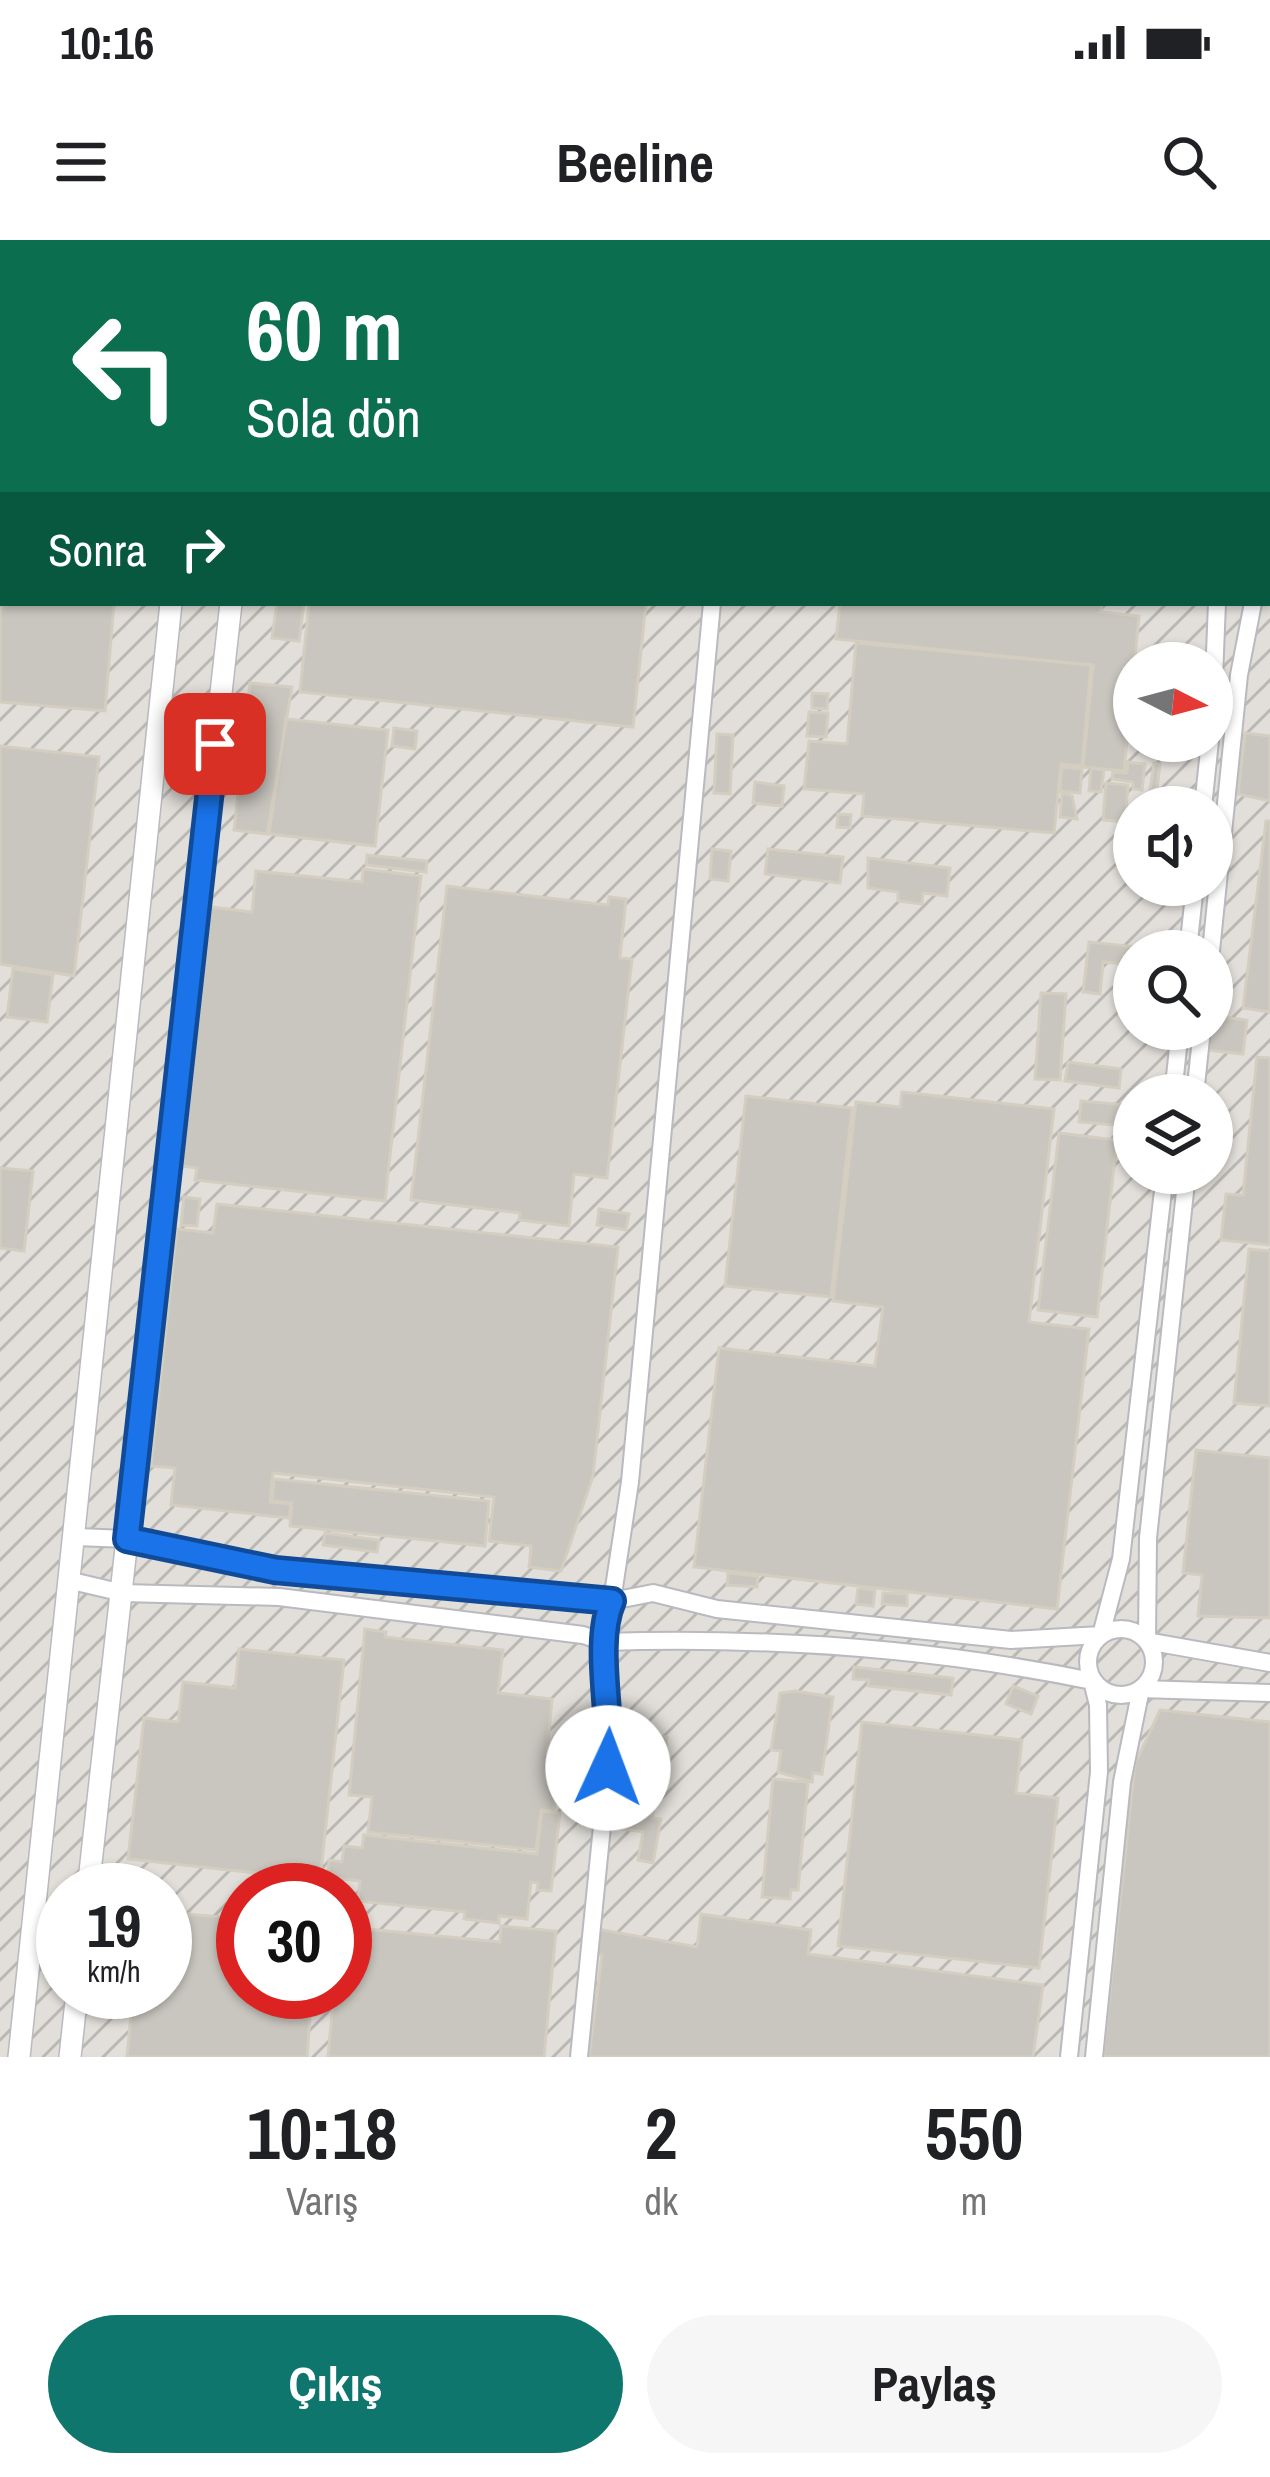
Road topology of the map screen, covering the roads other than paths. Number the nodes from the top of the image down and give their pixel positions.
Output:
1 (171, 606) edge
2 (231, 606) edge
3 (712, 606) edge
4 (1217, 606) edge
5 (1252, 606) edge
6 (1215, 642) edge
7 (1223, 786) edge
8 (1163, 1194) edge
9 (1185, 1194) edge
10 (1156, 1256) junction
11 (1178, 1259) junction
12 (76, 1537) junction
13 (127, 1539) junction
14 (72, 1582) junction
15 (123, 1593) junction
16 (612, 1601) junction
17 (1101, 1635) junction
18 (1147, 1641) junction
19 (604, 1642) junction
20 (1270, 1663) edge
21 (1092, 1681) junction
22 (1141, 1689) junction
23 (1270, 1693) edge
24 (91, 1863) edge
25 (74, 2019) edge
26 (19, 2057) edge
27 (70, 2057) edge
28 (579, 2057) edge
29 (1069, 2057) edge
30 (1094, 2057) edge

1 - 12 street
2 - 13 street
3 - 16 street
4 - 6 street
5 - 7 street
8 - 10 street
9 - 11 street
10 - 11 street
10 - 17 street
11 - 18 street
12 - 13 street
12 - 14 street
13 - 15 street
13 - 16 street
14 - 15 street
14 - 26 street
15 - 19 street
15 - 24 street
16 - 17 street
16 - 19 street
17 - 18 street
17 - 21 street
18 - 20 street
18 - 22 street
19 - 21 street
19 - 28 street
21 - 22 street
21 - 29 street
22 - 23 street
22 - 30 street
25 - 27 street

